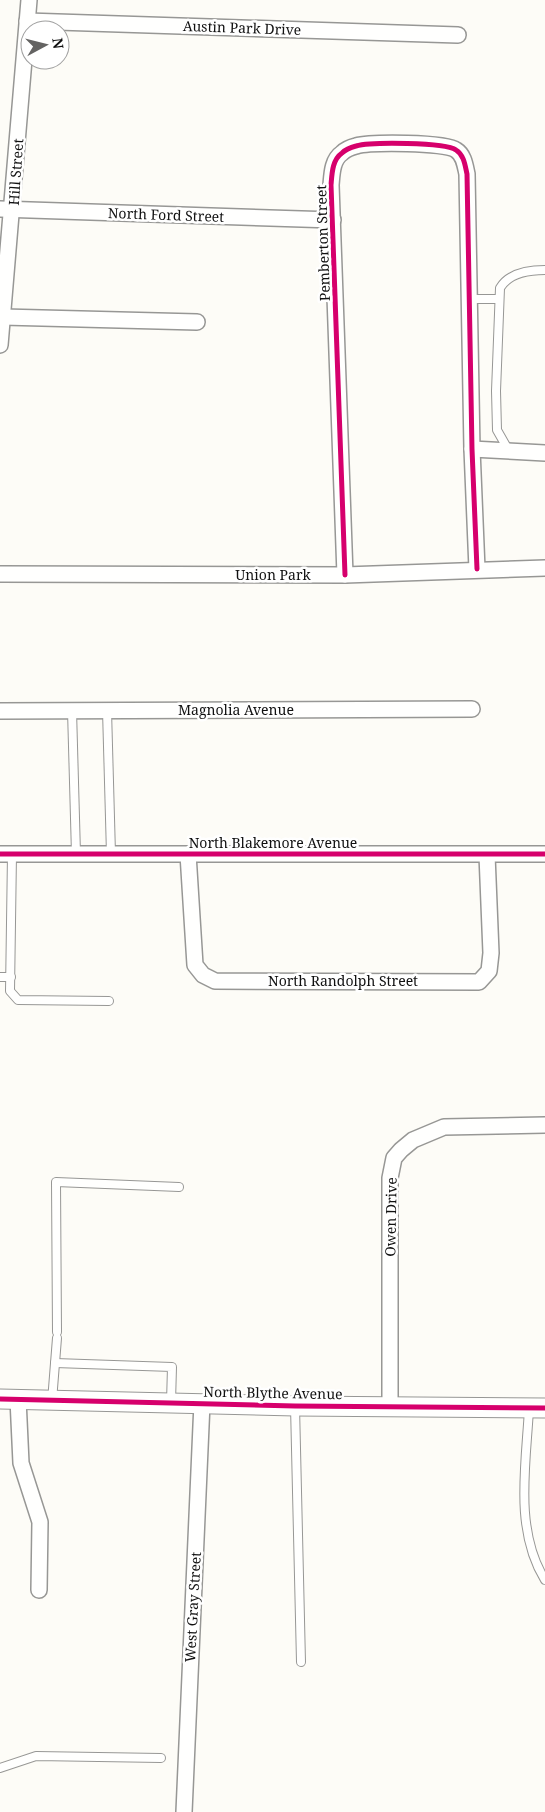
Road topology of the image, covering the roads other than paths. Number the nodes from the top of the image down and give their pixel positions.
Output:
1 (29, 0) edge
2 (27, 20) edge
3 (70, 22) edge
4 (458, 35) dead end
5 (22, 70) edge
6 (6, 209) edge
7 (333, 220) junction
8 (544, 270) edge
9 (469, 299) junction
10 (499, 299) junction
11 (3, 317) junction
12 (197, 322) dead end
13 (0, 345) edge
14 (472, 449) junction
15 (509, 451) junction
16 (545, 453) edge
17 (545, 568) edge
18 (477, 570) junction
19 (0, 574) edge
20 (345, 575) junction
21 (472, 709) dead end
22 (72, 710) junction
23 (107, 710) junction
24 (0, 711) edge
25 (6, 854) edge
26 (76, 854) junction
27 (112, 854) junction
28 (188, 854) junction
29 (545, 854) edge
30 (487, 855) junction
31 (0, 977) edge
32 (10, 977) junction
33 (109, 1001) dead end
34 (545, 1125) edge
35 (179, 1187) dead end
36 (55, 1363) junction
37 (9, 1399) edge
38 (52, 1401) junction
39 (171, 1402) junction
40 (202, 1403) junction
41 (295, 1406) junction
42 (390, 1407) junction
43 (537, 1408) edge
44 (545, 1580) edge
45 (39, 1590) dead end
46 (301, 1662) dead end
47 (162, 1758) dead end
48 (0, 1768) edge
49 (184, 1812) edge

1 - 2 street, Hill Street
3 - 4 street, Austin Park Drive
5 - 6 street, Hill Street
6 - 7 street, North Ford Street
6 - 11 street, Hill Street
7 - 9 street, Pemberton Street
7 - 20 street, Pemberton Street
8 - 10 lane
9 - 10 lane
9 - 14 street, Pemberton Street
10 - 15 lane
11 - 12 street
11 - 13 street, Hill Street
14 - 15 street
14 - 18 street, Pemberton Street
15 - 16 street
17 - 18 street, Union Park
18 - 20 street, Union Park
19 - 20 street, Union Park
21 - 23 street, Magnolia Avenue
22 - 23 street, Magnolia Avenue
22 - 24 street, Magnolia Avenue
22 - 26 lane
23 - 27 lane
25 - 26 street, North Blakemore Avenue
25 - 32 lane
26 - 27 street, North Blakemore Avenue
27 - 28 street, North Blakemore Avenue
28 - 30 street, North Blakemore Avenue
28 - 30 street, North Randolph Street
29 - 30 street, North Blakemore Avenue
31 - 32 lane
32 - 33 lane
34 - 42 street, Owen Drive
35 - 36 lane
36 - 38 lane
36 - 39 lane
37 - 38 street, North Blythe Avenue
37 - 45 street
38 - 39 street, North Blythe Avenue
39 - 40 street, North Blythe Avenue
40 - 41 street, North Blythe Avenue
40 - 49 street, West Gray Street
41 - 42 street, North Blythe Avenue
41 - 46 lane
42 - 43 street, North Blythe Avenue
43 - 44 lane
47 - 48 lane

